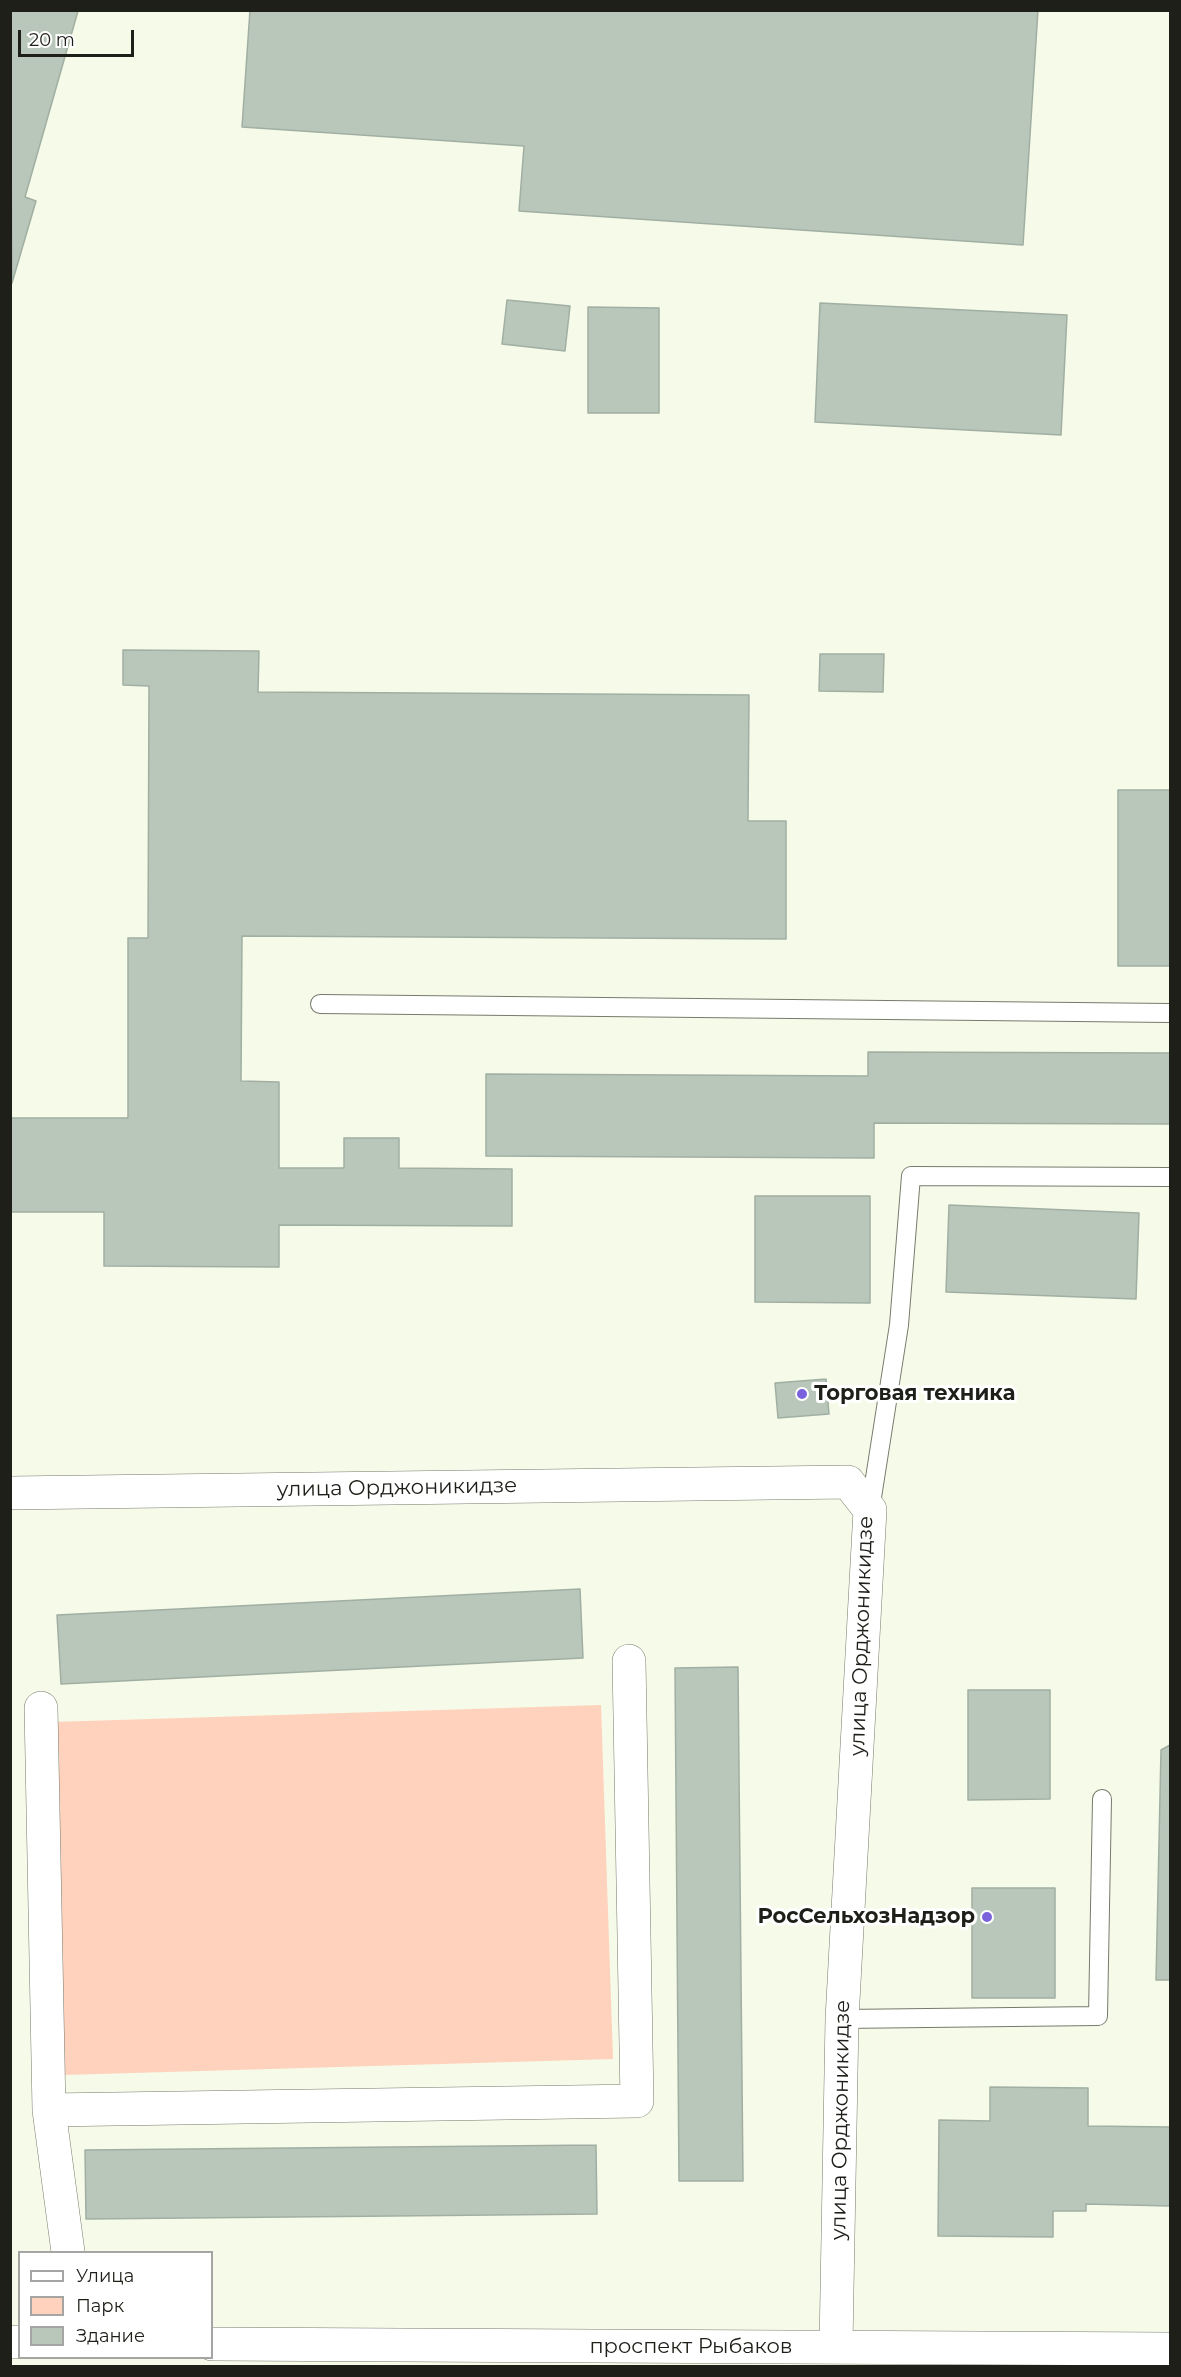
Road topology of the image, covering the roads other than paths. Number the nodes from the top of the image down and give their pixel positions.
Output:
1 (320, 1005) dead end
2 (1170, 1013) edge
3 (1170, 1178) edge
4 (10, 1493) edge
5 (870, 1510) junction
6 (629, 1661) dead end
7 (41, 1708) dead end
8 (1102, 1800) dead end
9 (842, 2019) junction
10 (49, 2110) junction
11 (68, 2251) edge
12 (213, 2344) edge
13 (836, 2345) junction
14 (1170, 2349) edge
15 (751, 2357) edge

1 - 2 lane
3 - 5 lane
4 - 5 street, улица Орджоникидзе
5 - 9 street, улица Орджоникидзе
6 - 10 street
7 - 10 street
8 - 9 lane
9 - 13 street, улица Орджоникидзе
10 - 11 street
12 - 15 street, проспект Рыбаков
13 - 14 street, проспект Рыбаков
13 - 15 street, проспект Рыбаков

